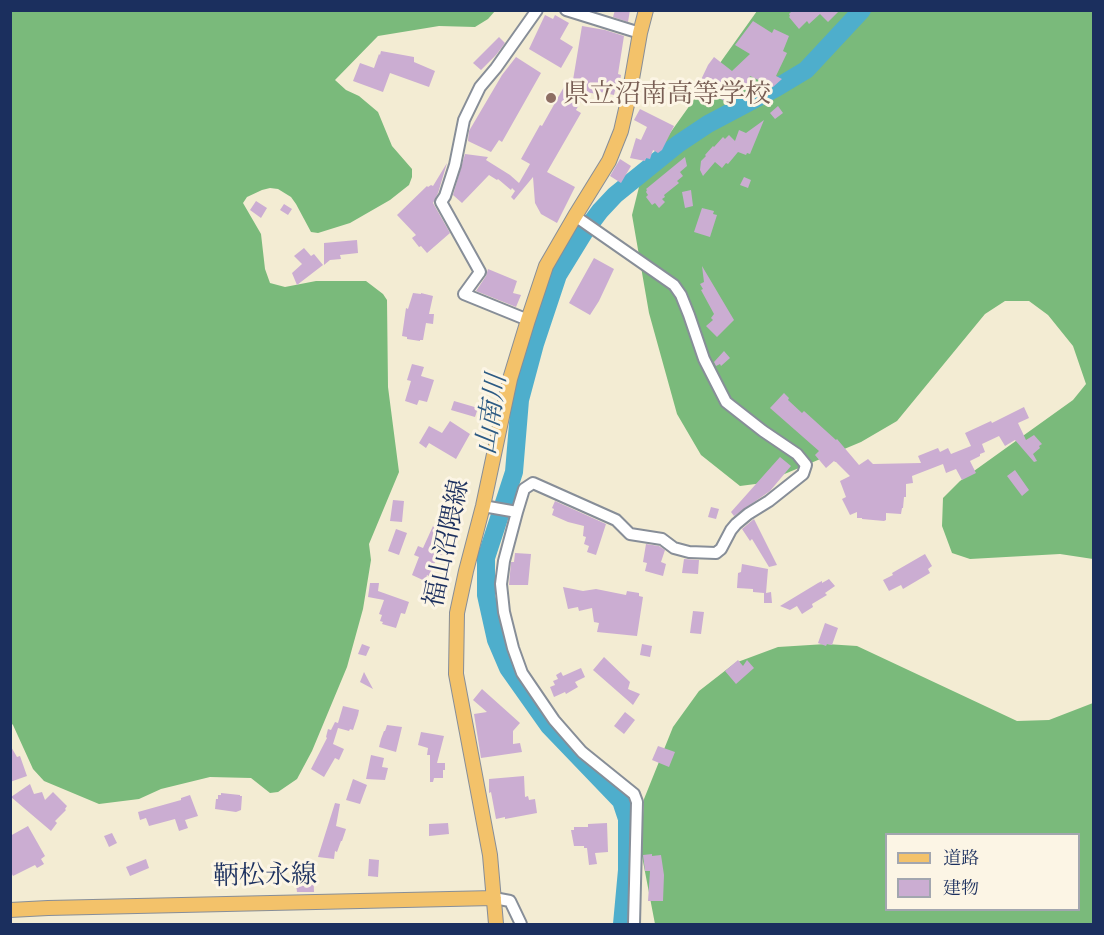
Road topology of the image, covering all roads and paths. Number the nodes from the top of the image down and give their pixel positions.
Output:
1 (537, 10) edge
2 (566, 10) edge
3 (646, 10) edge
4 (640, 33) junction
5 (578, 218) junction
6 (528, 320) junction
7 (490, 507) junction
8 (516, 512) junction
9 (495, 898) junction
10 (10, 910) edge
11 (496, 924) edge
12 (521, 924) edge
13 (634, 924) edge

1 - 6 street
2 - 4 street
3 - 4 main road, 福山沼隈線
4 - 5 main road, 福山沼隈線
5 - 6 main road, 福山沼隈線
5 - 8 street
6 - 7 main road, 福山沼隈線
7 - 8 street
7 - 9 main road, 福山沼隈線
8 - 13 street
9 - 10 main road, 鞆松永線
9 - 11 main road
9 - 12 street

